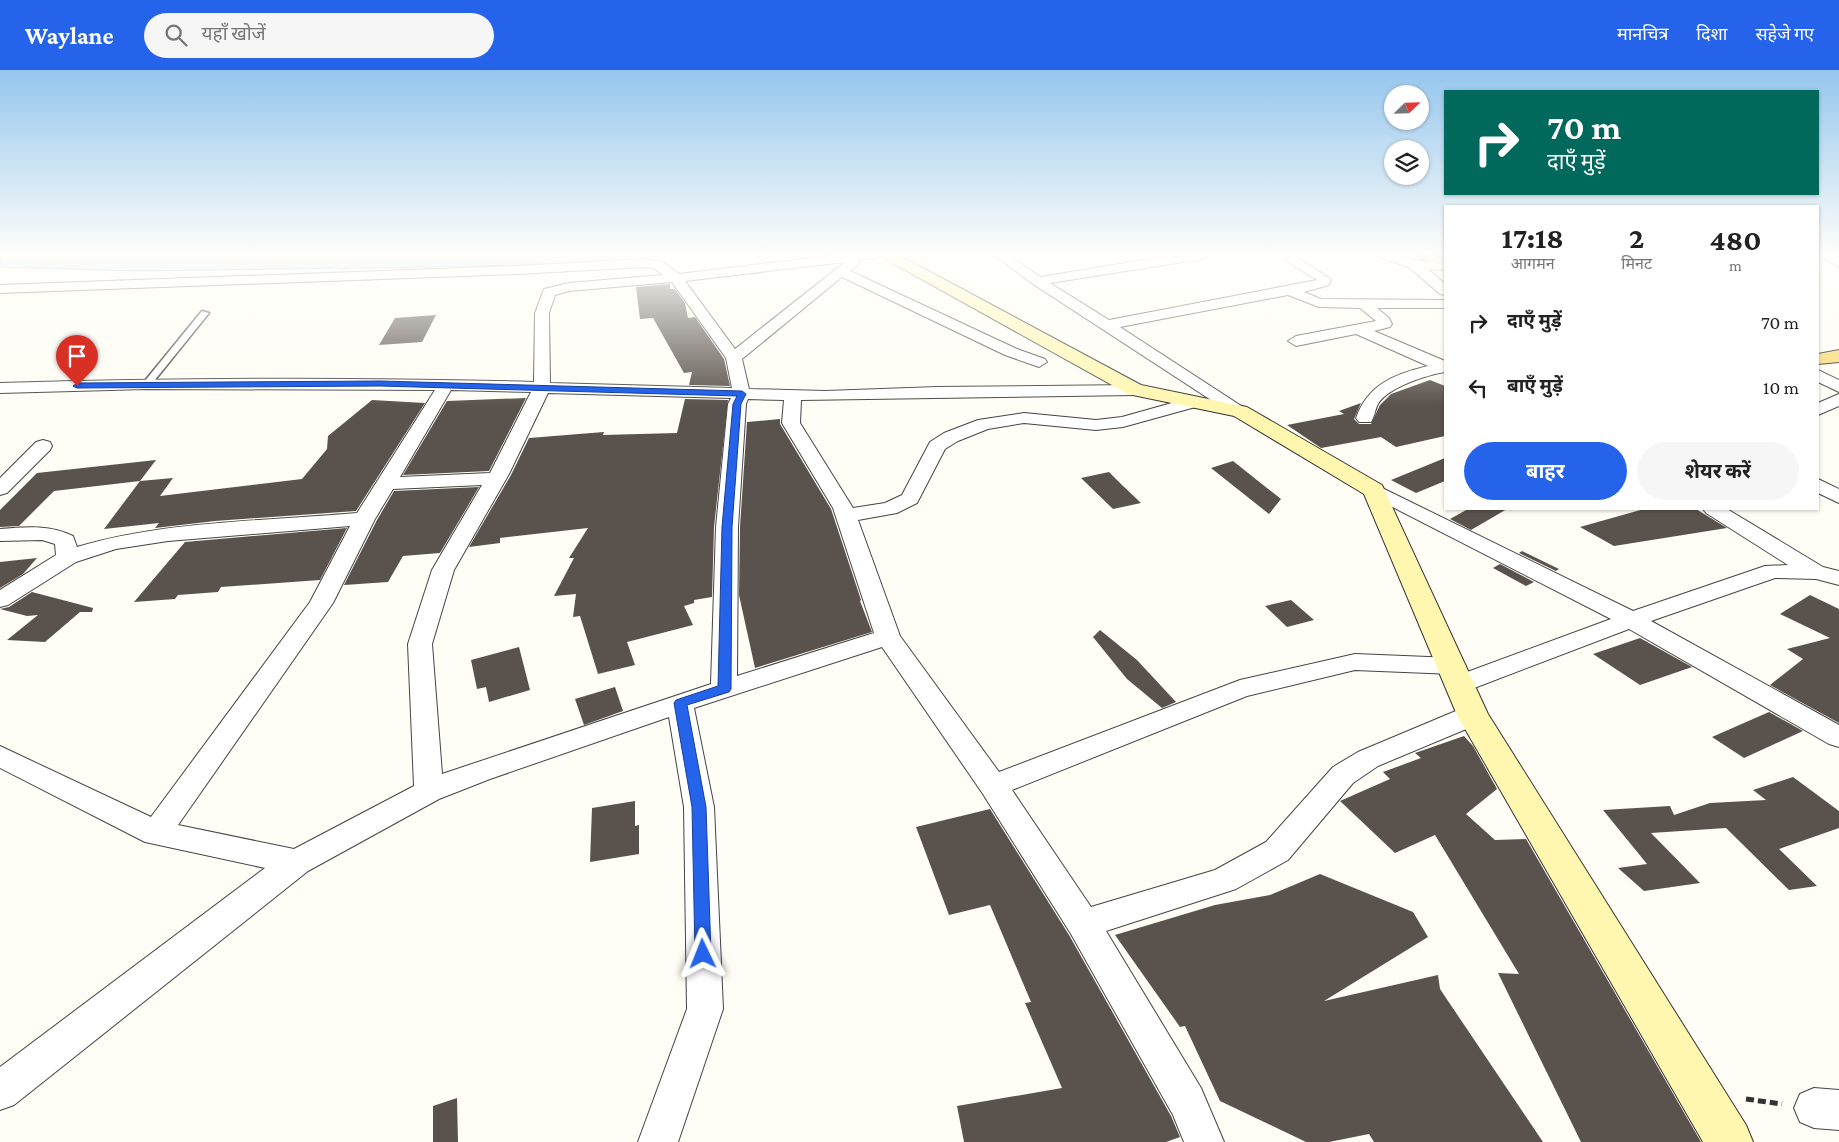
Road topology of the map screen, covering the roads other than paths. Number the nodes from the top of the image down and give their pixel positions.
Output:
1 (545, 305) edge
2 (696, 305) edge
3 (800, 305) edge
4 (911, 305) edge
5 (980, 305) edge
6 (1076, 305) edge
7 (1209, 305) edge
8 (1365, 305) edge
9 (205, 313) dead end
10 (1106, 325) junction
11 (1360, 330) junction
12 (1296, 341) dead end
13 (1839, 356) edge
14 (734, 358) junction
15 (1039, 362) dead end
16 (1444, 367) edge
17 (1444, 367) edge
18 (1824, 368) edge
19 (148, 384) junction
20 (446, 385) junction
21 (1839, 387) edge
22 (0, 388) edge
23 (542, 388) junction
24 (1135, 390) junction
25 (742, 394) junction
26 (793, 395) junction
27 (1839, 399) edge
28 (1193, 402) junction
29 (1819, 409) edge
30 (1240, 411) junction
31 (1366, 418) dead end
32 (43, 446) dead end
33 (496, 479) junction
34 (385, 483) junction
35 (0, 489) edge
36 (1374, 490) junction
37 (1715, 510) edge
38 (845, 515) junction
39 (364, 519) junction
40 (0, 535) edge
41 (68, 557) junction
42 (1817, 572) junction
43 (1839, 578) edge
44 (0, 600) edge
45 (1631, 620) junction
46 (888, 637) junction
47 (1457, 675) junction
48 (724, 689) junction
49 (680, 703) junction
50 (1473, 715) junction
51 (1839, 737) edge
52 (0, 756) edge
53 (993, 786) junction
54 (429, 791) junction
55 (156, 833) junction
56 (297, 862) junction
57 (1083, 924) junction
58 (0, 1091) edge
59 (658, 1142) edge
60 (1204, 1142) edge
61 (1729, 1142) edge

1 - 23 street
2 - 14 street
3 - 14 street
4 - 15 street
5 - 24 main road
6 - 10 street
7 - 10 street
8 - 11 street
9 - 19 lane
10 - 30 street
11 - 12 street
11 - 16 street
13 - 18 main road
14 - 25 street
17 - 31 street
18 - 21 street
19 - 20 street
19 - 22 street
20 - 23 street
20 - 34 street
23 - 25 street
23 - 33 street
24 - 26 street
24 - 28 main road
25 - 26 street
25 - 48 street
26 - 38 street
27 - 29 street
28 - 30 main road
28 - 38 street
30 - 36 main road
32 - 35 street
33 - 34 street
33 - 54 street
34 - 39 street
36 - 45 street
36 - 47 main road
37 - 42 street
38 - 46 street
39 - 41 street
39 - 55 street
40 - 41 street
41 - 44 street
42 - 43 street
42 - 45 street
45 - 47 street
45 - 51 street
46 - 48 street
46 - 53 street
47 - 50 main road
47 - 53 street
48 - 49 street
49 - 54 street
49 - 59 street
50 - 57 street
50 - 61 main road
52 - 55 street
53 - 57 street
54 - 56 street
55 - 56 street
56 - 58 street
57 - 60 street

